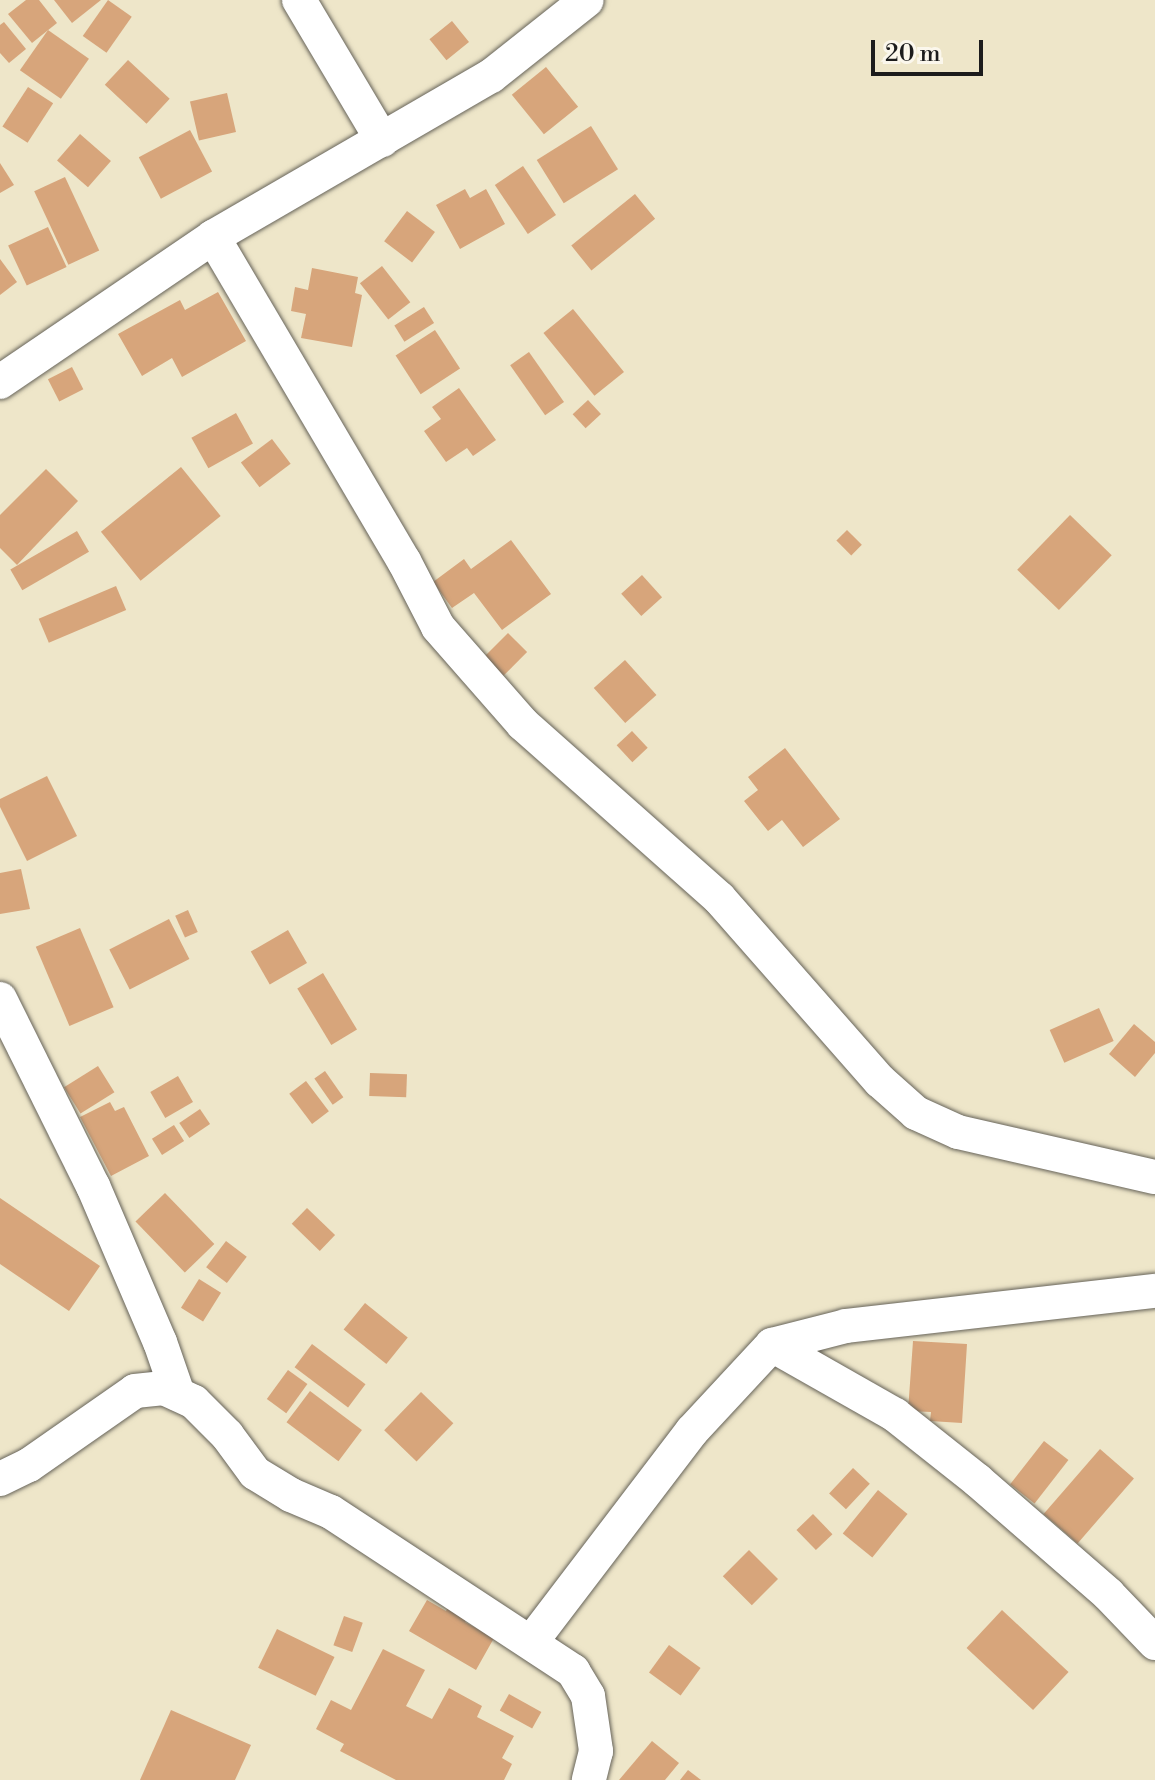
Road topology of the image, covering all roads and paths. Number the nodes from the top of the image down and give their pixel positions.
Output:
1 (299, 0) edge
2 (587, 0) edge
3 (382, 140) junction
4 (213, 237) junction
5 (0, 382) edge
6 (0, 999) edge
7 (1155, 1177) edge
8 (1155, 1291) edge
9 (772, 1345) junction
10 (178, 1394) junction
11 (0, 1479) edge
12 (532, 1641) junction
13 (1155, 1643) edge
14 (589, 1780) edge

1 - 3 street
2 - 3 street
3 - 4 street
4 - 5 street
4 - 7 street
6 - 10 street
8 - 9 street
9 - 12 street
9 - 13 street
10 - 11 street
10 - 12 street
12 - 14 street

